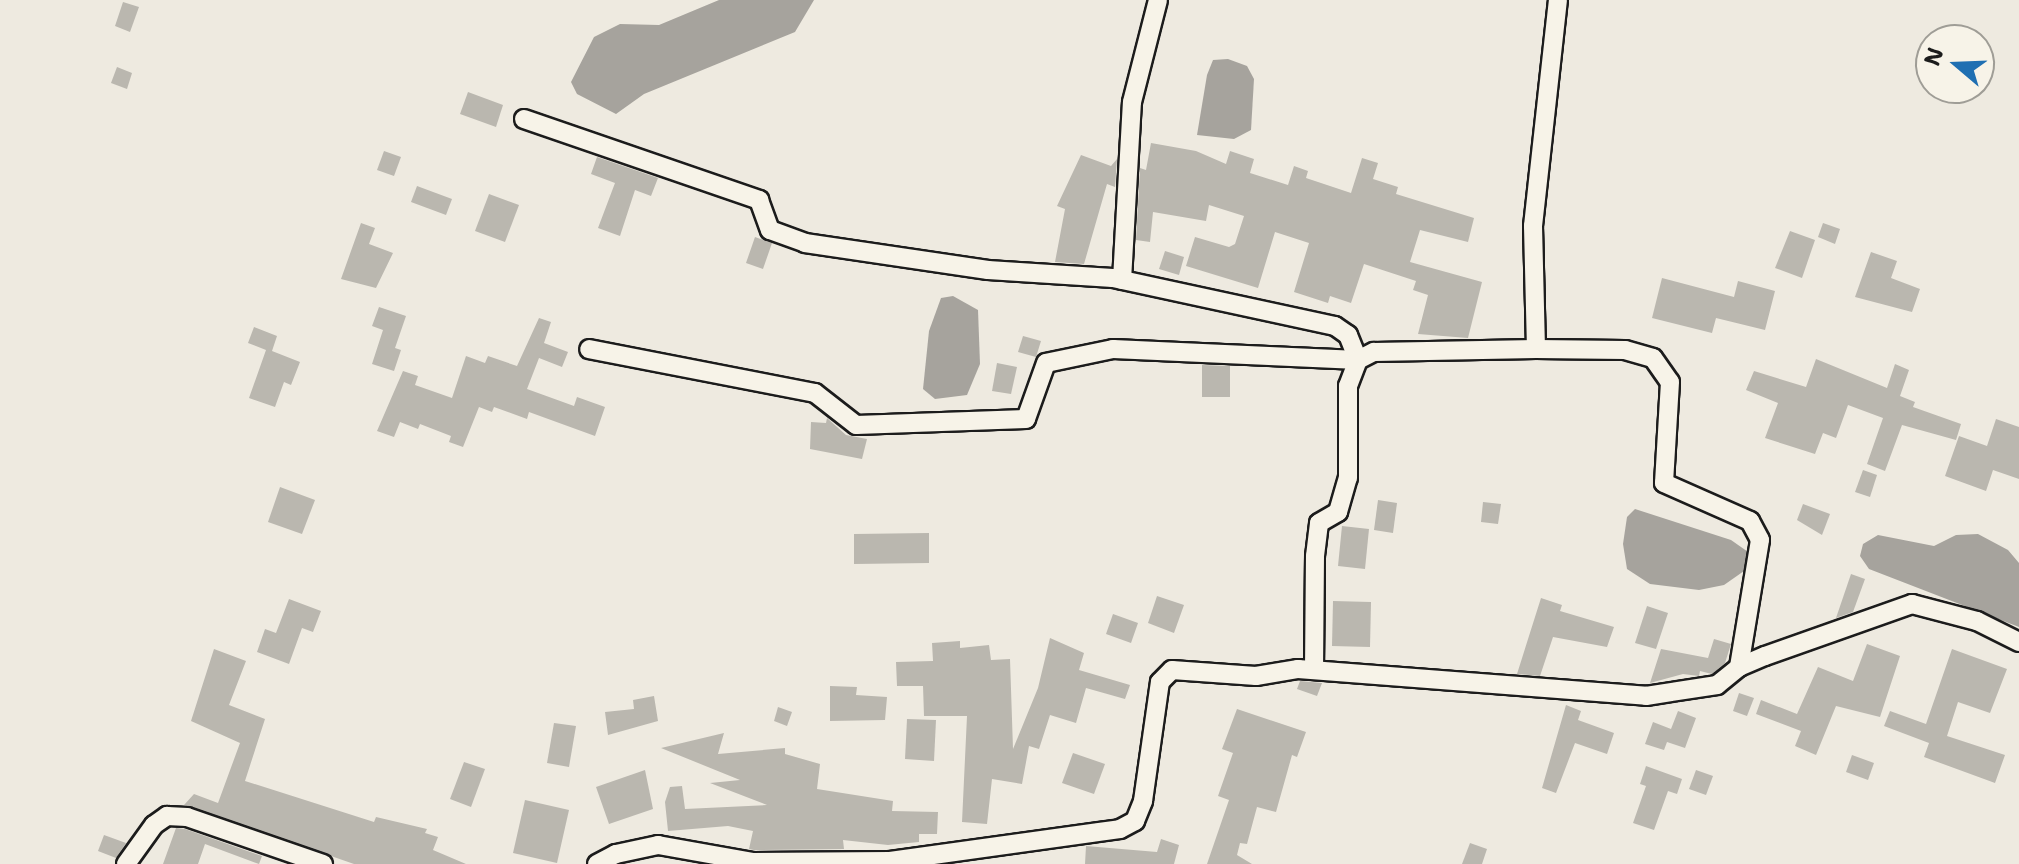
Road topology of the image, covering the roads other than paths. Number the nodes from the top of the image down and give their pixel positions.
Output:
1 (1158, 0) edge
2 (1558, 0) edge
3 (524, 119) dead end
4 (1122, 280) junction
5 (589, 349) dead end
6 (1536, 349) junction
7 (1358, 360) junction
8 (2019, 642) edge
9 (1739, 667) junction
10 (1314, 670) junction
11 (126, 864) edge
12 (323, 864) edge
13 (597, 864) edge

1 - 4 street
2 - 6 street
3 - 4 street
4 - 7 street
5 - 7 street
6 - 7 street
6 - 9 street
7 - 10 street
8 - 9 street
9 - 10 street
10 - 13 street
11 - 12 street

